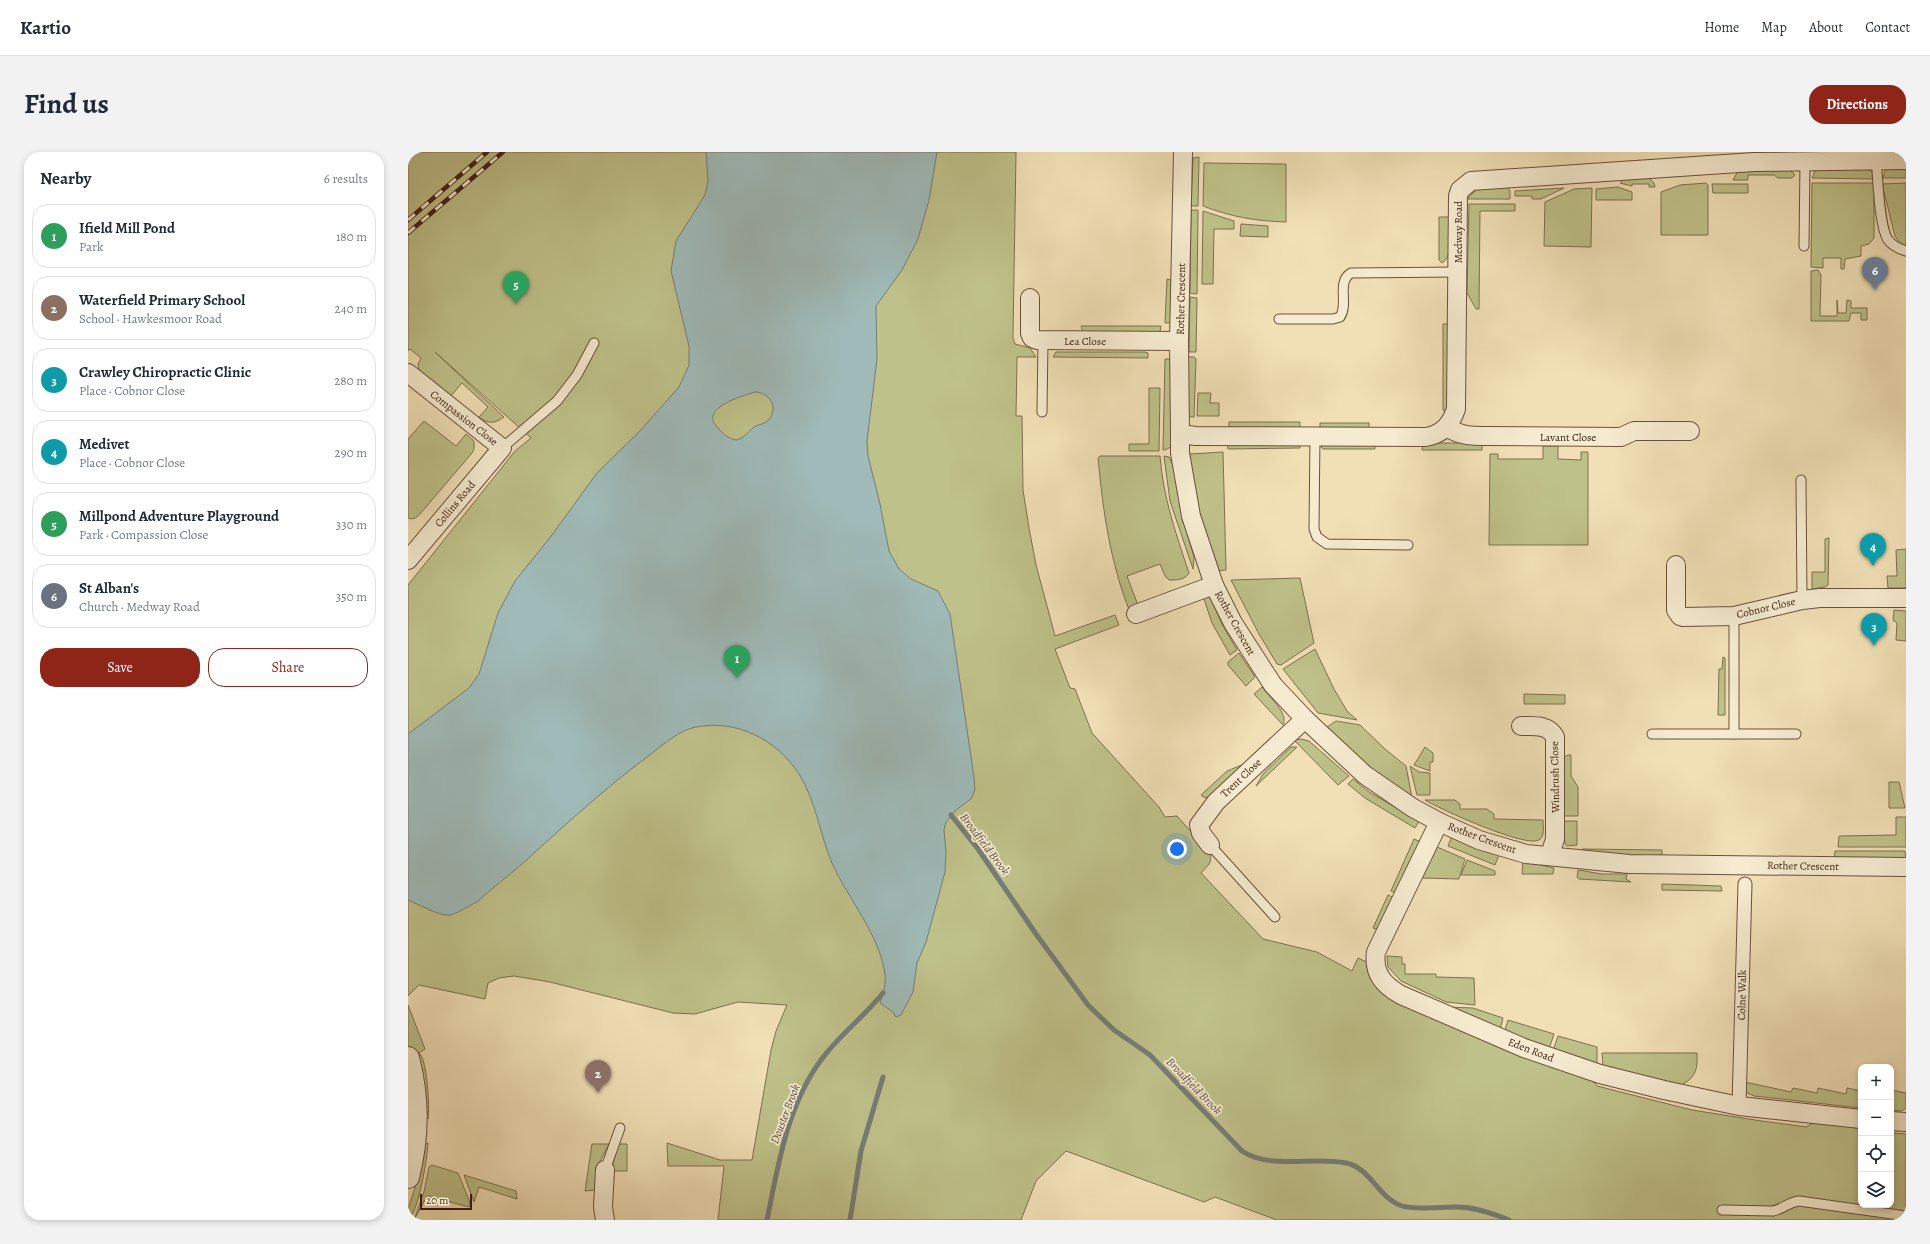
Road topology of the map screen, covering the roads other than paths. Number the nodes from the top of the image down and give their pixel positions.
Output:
1 (1183, 152) edge
2 (1876, 159) junction
3 (1906, 160) edge
4 (1805, 161) junction
5 (1804, 246) dead end
6 (1906, 251) edge
7 (1458, 272) junction
8 (1030, 298) dead end
9 (1278, 319) dead end
10 (1043, 341) junction
11 (1179, 341) junction
12 (594, 343) dead end
13 (408, 373) edge
14 (1042, 412) dead end
15 (1447, 426) junction
16 (1690, 431) dead end
17 (1180, 434) junction
18 (1315, 436) junction
19 (502, 448) junction
20 (1801, 480) dead end
21 (414, 541) edge
22 (1408, 545) dead end
23 (408, 560) edge
24 (1676, 565) dead end
25 (1214, 585) junction
26 (1906, 598) edge
27 (1802, 600) junction
28 (1136, 614) dead end
29 (1734, 616) junction
30 (1304, 719) junction
31 (1521, 726) dead end
32 (1652, 734) dead end
33 (1734, 734) junction
34 (1796, 734) dead end
35 (1439, 822) junction
36 (1210, 844) joint
37 (1550, 855) junction
38 (1906, 867) edge
39 (1745, 884) dead end
40 (1275, 916) dead end
41 (408, 1058) edge
42 (1739, 1106) junction
43 (1858, 1119) edge
44 (1894, 1121) edge
45 (1906, 1122) edge
46 (620, 1128) dead end
47 (605, 1170) joint
48 (408, 1177) edge
49 (1722, 1210) dead end
50 (1906, 1216) edge
51 (605, 1220) edge

1 - 11 street, Rother Crescent
2 - 3 street, Medway Road
2 - 4 street, Medway Road
2 - 6 lane
4 - 5 lane
4 - 7 street, Medway Road
7 - 9 lane
7 - 15 street, Medway Road
8 - 10 street
10 - 11 street, Lea Close
10 - 14 lane
11 - 17 street, Rother Crescent
12 - 19 lane
13 - 19 street, Compassion Close
15 - 16 street, Lavant Close
15 - 18 street
17 - 18 street
17 - 25 street, Rother Crescent
18 - 22 lane
19 - 21 street, Collins Road
20 - 27 lane
21 - 23 street, Collins Road
24 - 29 street, Cobnor Close
25 - 28 street, Rother Crescent
25 - 30 street, Rother Crescent
26 - 27 street, Cobnor Close
27 - 29 street, Cobnor Close
29 - 33 lane
30 - 35 street, Rother Crescent
30 - 36 street, Trent Close
31 - 37 street, Windrush Close
32 - 33 lane
33 - 34 lane
35 - 37 street, Rother Crescent
35 - 42 street, Eden Road
36 - 40 lane
37 - 38 street, Rother Crescent
39 - 42 street, Colne Walk
41 - 48 street
42 - 43 street, Eden Road
44 - 45 street
46 - 47 lane
47 - 51 street
49 - 50 lane

